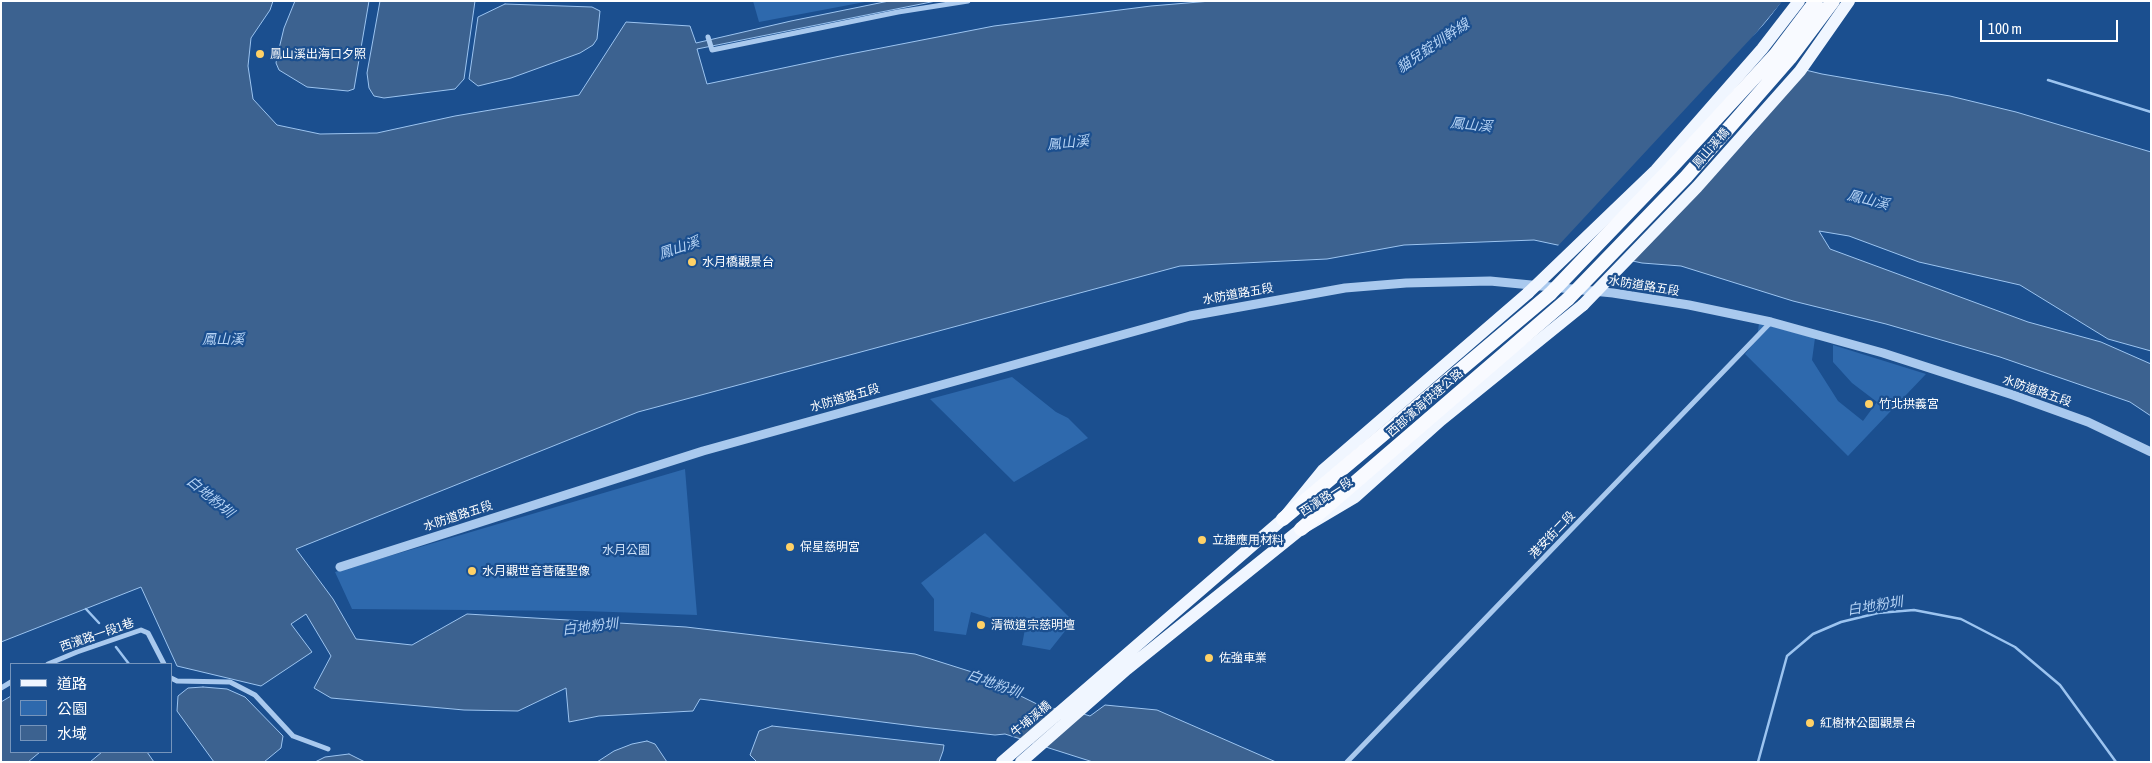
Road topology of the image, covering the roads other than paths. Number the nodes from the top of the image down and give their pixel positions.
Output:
1 (968, 1) edge
2 (1799, 1) edge
3 (1816, 1) edge
4 (1833, 1) edge
5 (1849, 1) edge
6 (708, 37) dead end
7 (1550, 294) joint
8 (1568, 299) joint
9 (1582, 304) joint
10 (1771, 322) junction
11 (2151, 452) edge
12 (1283, 519) junction
13 (1301, 529) junction
14 (340, 567) dead end
15 (50, 663) edge
16 (163, 663) edge
17 (172, 678) edge
18 (1076, 706) junction
19 (328, 749) dead end
20 (1004, 759) edge
21 (1021, 762) edge
22 (1347, 762) edge

1 - 6 street
2 - 12 main road, 西濱路一段, bridge
3 - 7 highway, 鳳山溪橋, bridge
4 - 8 highway, 鳳山溪橋, bridge
5 - 9 main road, 鳳山溪橋, bridge
7 - 12 highway, 西部濱海快速公路
8 - 13 highway, 西部濱海快速公路
9 - 13 main road, 西濱路一段
10 - 11 street, 水防道路五段
10 - 14 street, 水防道路五段
10 - 22 street, 港安街二段
12 - 18 main road, 西濱路一段
13 - 18 main road, 西濱路一段
15 - 16 street, 西濱路一段1巷
17 - 19 street
18 - 20 main road, 牛埔溪橋
18 - 21 main road, 牛埔溪橋

